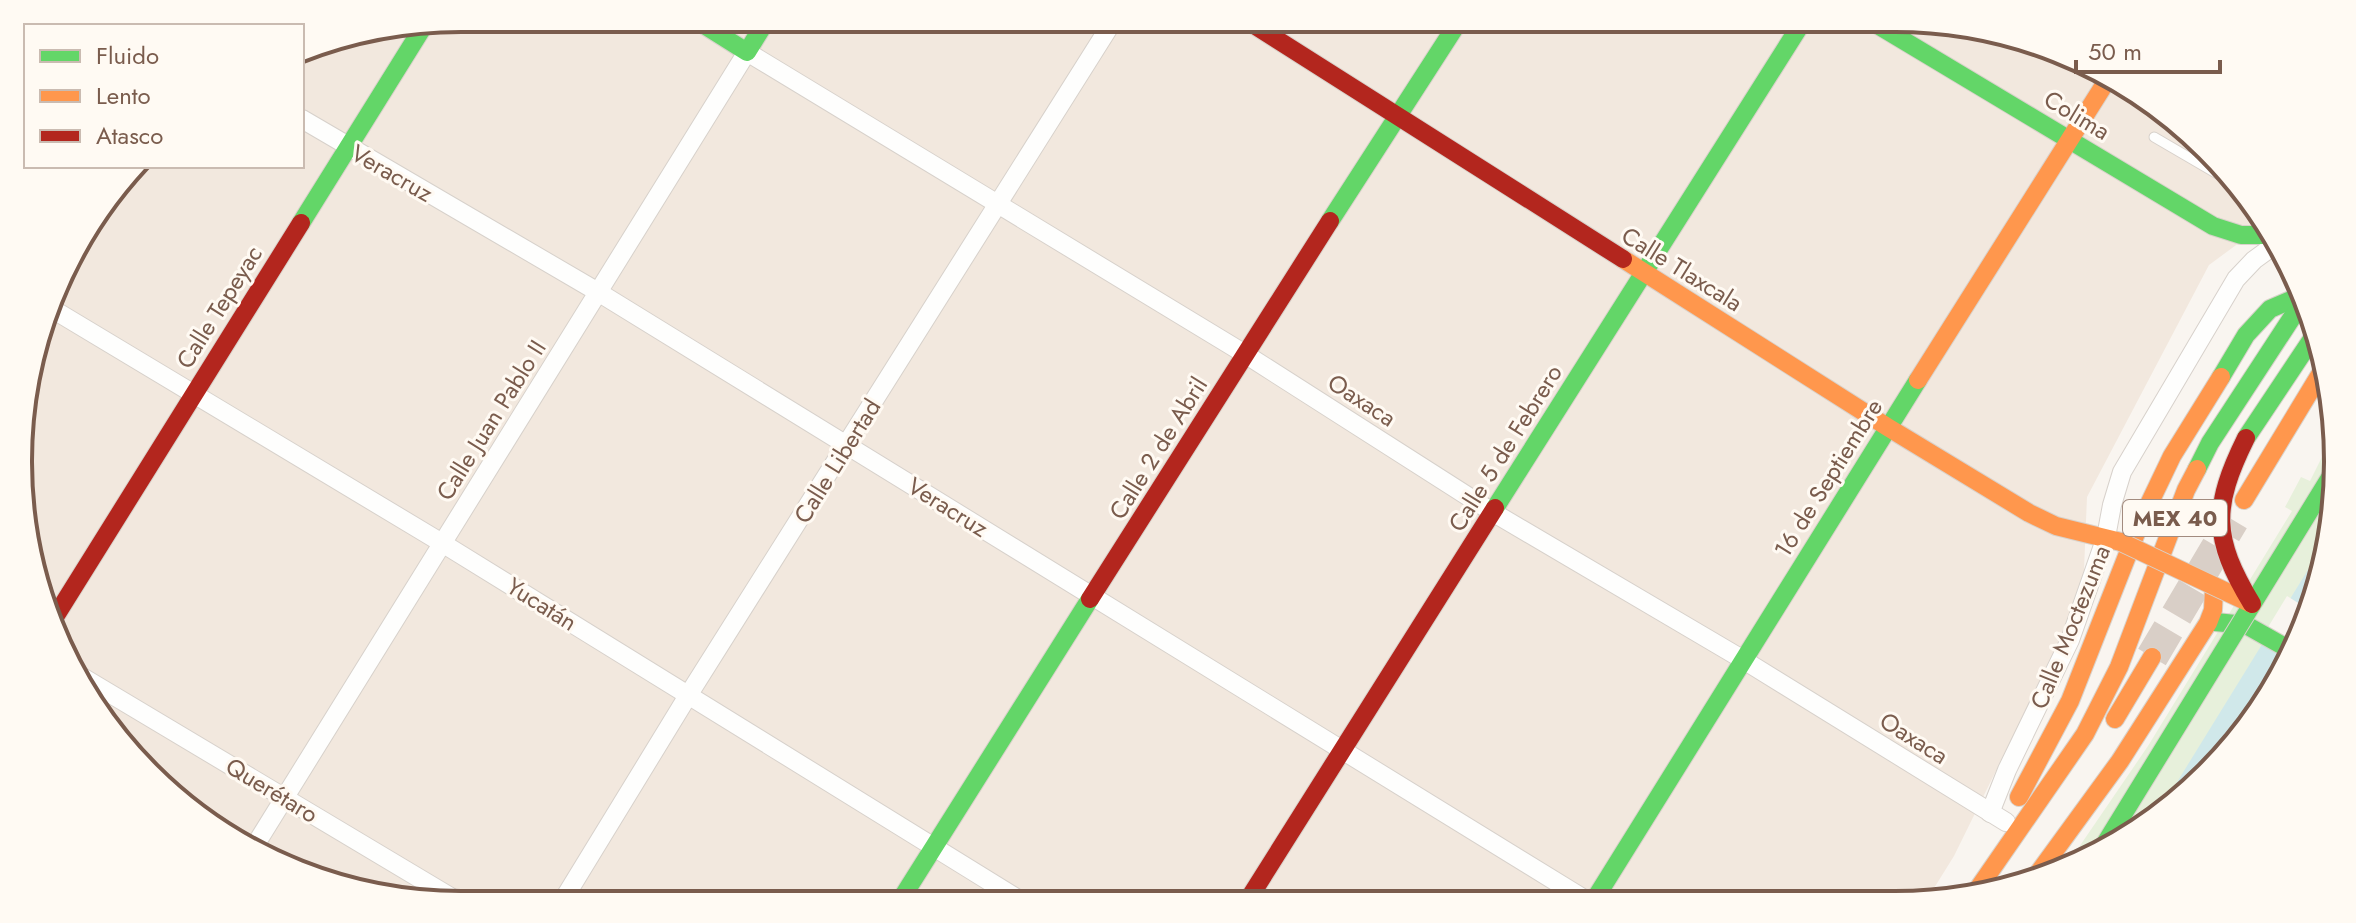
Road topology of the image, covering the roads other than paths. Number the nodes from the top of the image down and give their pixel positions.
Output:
1 (715, 32) edge
2 (759, 32) edge
3 (1106, 32) edge
4 (1265, 32) edge
5 (1452, 32) edge
6 (1796, 32) edge
7 (1890, 32) edge
8 (418, 35) edge
9 (747, 52) junction
10 (2103, 87) edge
11 (1398, 117) junction
12 (304, 120) edge
13 (2154, 137) dead end
14 (2070, 138) junction
15 (348, 148) junction
16 (2208, 168) edge
17 (998, 205) junction
18 (2259, 234) edge
19 (2263, 241) edge
20 (1641, 271) junction
21 (598, 292) junction
22 (2292, 299) edge
23 (59, 313) edge
24 (2293, 316) dead end
25 (2308, 346) edge
26 (1245, 354) junction
27 (2316, 381) edge
28 (193, 394) junction
29 (1889, 428) junction
30 (847, 445) junction
31 (2323, 489) edge
32 (2244, 500) tunnel mouth
33 (1494, 513) junction
34 (2113, 540) junction
35 (442, 543) junction
36 (2214, 588) junction
37 (1094, 597) junction
38 (59, 610) edge
39 (2208, 623) junction
40 (2283, 645) edge
41 (2152, 657) tunnel mouth
42 (1742, 659) junction
43 (95, 685) edge
44 (689, 694) junction
45 (2096, 750) dead end
46 (1343, 751) junction
47 (284, 798) junction
48 (2056, 817) dead end
49 (1998, 818) junction
50 (2113, 831) edge
51 (259, 839) edge
52 (934, 846) junction
53 (2046, 863) edge
54 (1994, 865) junction
55 (2024, 871) edge
56 (1983, 882) edge
57 (439, 890) edge
58 (569, 891) edge
59 (906, 891) edge
60 (1005, 891) edge
61 (1254, 891) edge
62 (1573, 891) edge
63 (1598, 891) edge

1 - 9 main road, Oaxaca
2 - 9 main road, Calle Juan Pablo II
3 - 17 street, Calle Libertad
4 - 11 main road, Calle Tlaxcala
5 - 11 main road, Calle 2 de Abril
6 - 20 main road, Calle 5 de Febrero
7 - 14 main road, Colima
8 - 15 main road, Calle Tepeyac
9 - 17 street, Oaxaca
9 - 21 street, Calle Juan Pablo II
10 - 14 main road, 16 de Septiembre
11 - 20 main road, Calle Tlaxcala
11 - 26 main road, Calle 2 de Abril
12 - 15 street, Veracruz
13 - 16 lane
14 - 18 main road, Colima
14 - 29 main road, 16 de Septiembre
15 - 21 street, Veracruz
15 - 28 main road, Calle Tepeyac
17 - 26 street, Oaxaca
17 - 30 street, Calle Libertad
19 - 34 street, Calle Moctezuma
20 - 29 main road, Calle Tlaxcala
20 - 33 main road, Calle 5 de Febrero
21 - 30 street, Veracruz
21 - 35 street, Calle Juan Pablo II
22 - 49 main road
23 - 28 street, Yucatán
24 - 54 main road, MEX 40
25 - 36 main road, Calle Tlaxcala, bridge
26 - 33 street, Oaxaca
26 - 37 main road, Calle 2 de Abril
27 - 32 main road, MEX 40
28 - 35 street, Yucatán
28 - 38 main road, Calle Tepeyac
29 - 34 main road, Calle Tlaxcala
29 - 42 main road, 16 de Septiembre
30 - 37 street, Veracruz
30 - 44 street, Calle Libertad
31 - 50 main road, bridge
33 - 42 street, Oaxaca
33 - 46 main road, Calle 5 de Febrero
34 - 36 main road, Calle Tlaxcala, bridge
34 - 49 street, Calle Moctezuma
35 - 44 street, Yucatán
35 - 47 street, Calle Juan Pablo II
36 - 39 main road
37 - 46 street, Veracruz
37 - 52 main road, Calle 2 de Abril
39 - 40 main road
39 - 53 main road
41 - 45 main road
42 - 49 street, Oaxaca
42 - 63 main road, 16 de Septiembre
43 - 47 street, Querétaro
44 - 52 street, Yucatán
44 - 58 street, Calle Libertad
46 - 61 main road, Calle 5 de Febrero
46 - 62 street, Veracruz
47 - 51 street, Calle Juan Pablo II
47 - 57 street, Querétaro
48 - 55 main road
49 - 54 main road
52 - 59 main road, Calle 2 de Abril
52 - 60 street, Yucatán
54 - 56 main road, MEX 40

